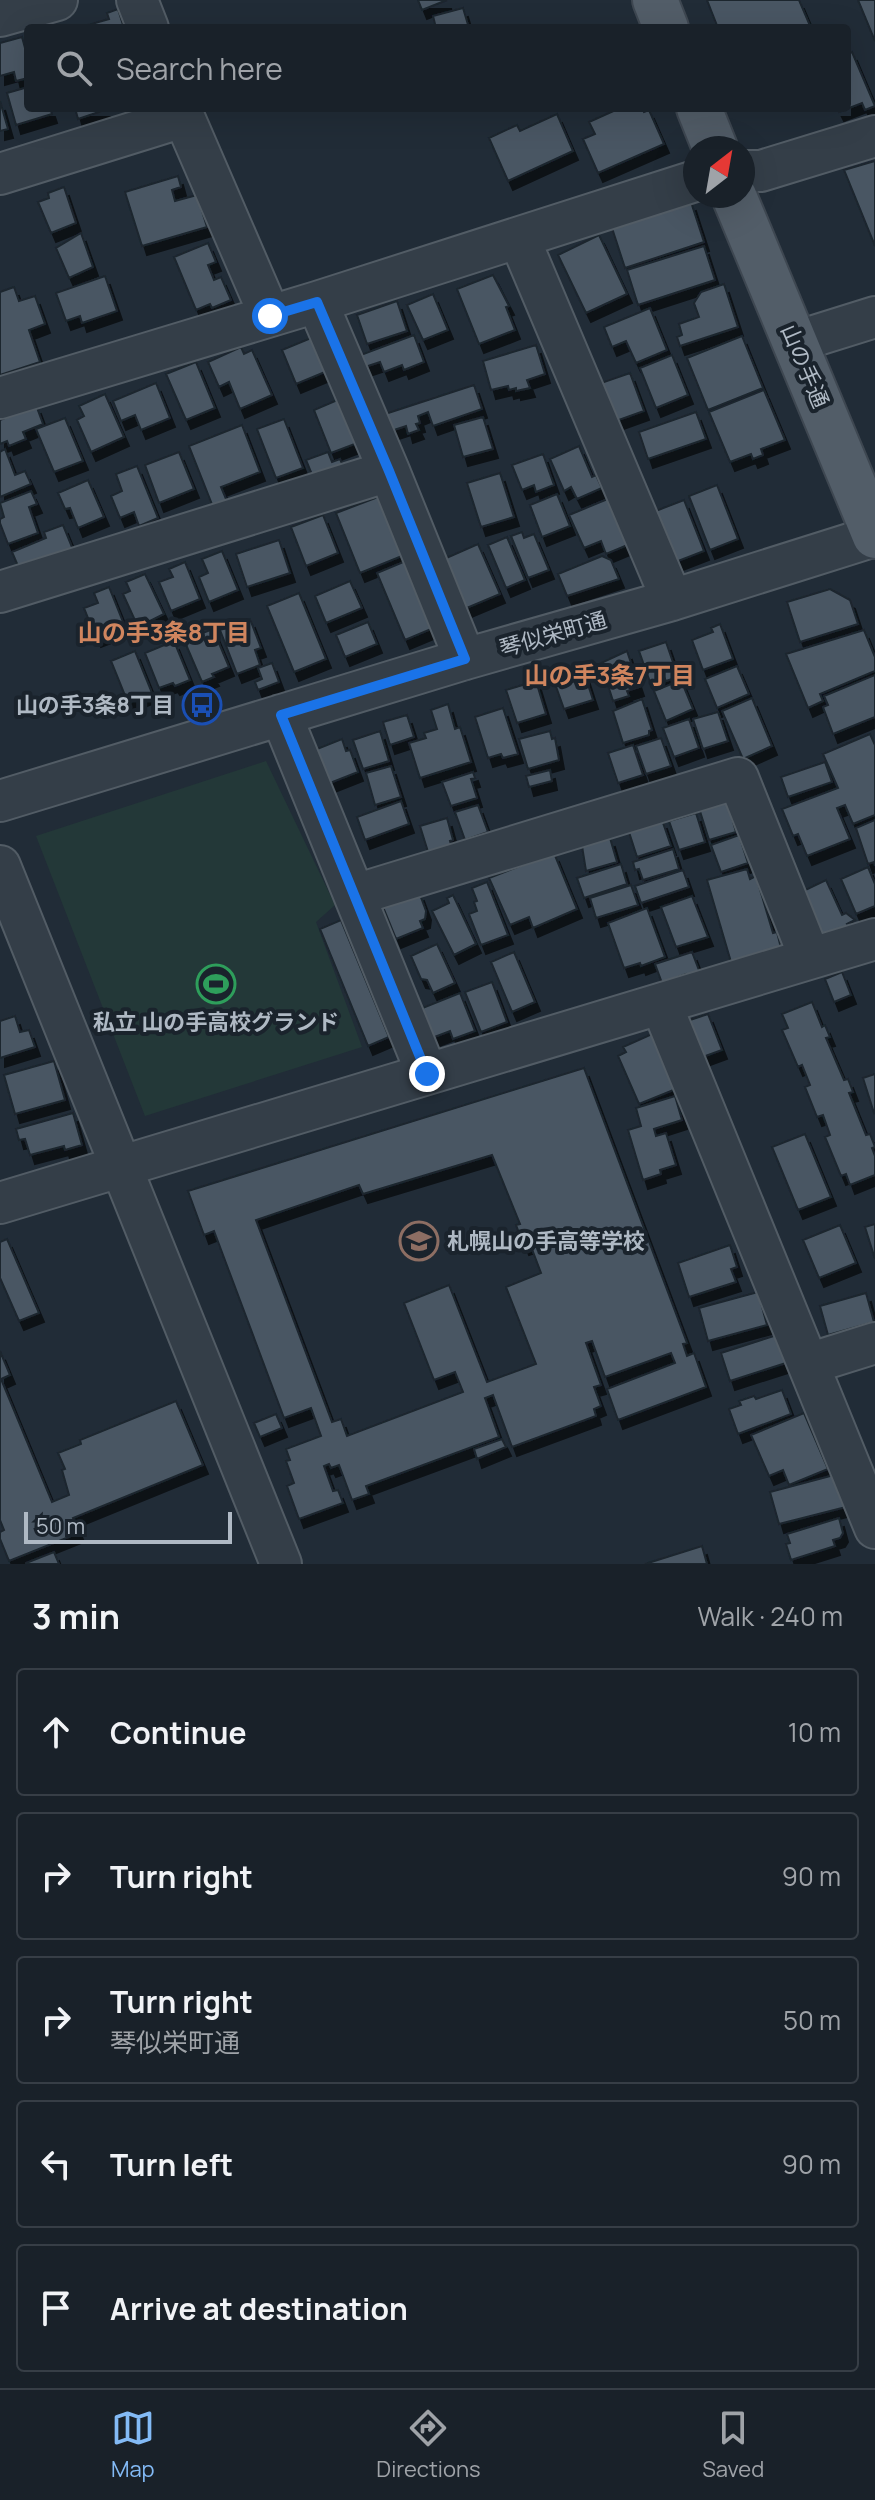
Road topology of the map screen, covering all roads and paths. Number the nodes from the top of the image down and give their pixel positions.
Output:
1 (57, 0) edge
2 (138, 0) edge
3 (655, 0) edge
4 (0, 16) edge
5 (147, 24) edge
6 (664, 24) edge
7 (701, 112) edge
8 (182, 113) edge
9 (710, 136) edge
10 (875, 136) edge
11 (755, 171) edge
12 (0, 174) edge
13 (683, 185) edge
14 (739, 208) edge
15 (519, 238) junction
16 (317, 302) junction
17 (270, 316) junction
18 (875, 317) edge
19 (795, 342) junction
20 (0, 398) edge
21 (389, 471) junction
22 (875, 536) edge
23 (0, 592) edge
24 (672, 600) junction
25 (465, 659) junction
26 (281, 715) junction
27 (0, 801) edge
28 (0, 866) edge
29 (355, 895) junction
30 (875, 939) edge
31 (810, 958) junction
32 (661, 1004) junction
33 (427, 1074) junction
34 (120, 1168) junction
35 (0, 1203) edge
36 (875, 1343) edge
37 (808, 1364) junction
38 (875, 1528) edge
39 (281, 1564) edge

1 - 4 street
2 - 5 street
3 - 6 main road
7 - 9 main road
8 - 12 street
8 - 17 street
10 - 11 street
13 - 15 street
14 - 19 main road, 山の手通
15 - 16 street
15 - 24 street
16 - 17 street
16 - 21 street
17 - 20 street
18 - 19 street
19 - 22 main road, 山の手通
21 - 23 street
21 - 25 street
22 - 24 street, 琴似栄町通
24 - 25 street, 琴似栄町通
25 - 26 street, 琴似栄町通
26 - 27 street, 琴似栄町通
26 - 29 street
28 - 34 street
29 - 31 street
29 - 33 street
30 - 31 street
31 - 32 street
32 - 33 street
32 - 37 street
33 - 34 street
34 - 35 street
34 - 39 street
36 - 37 street
37 - 38 street

